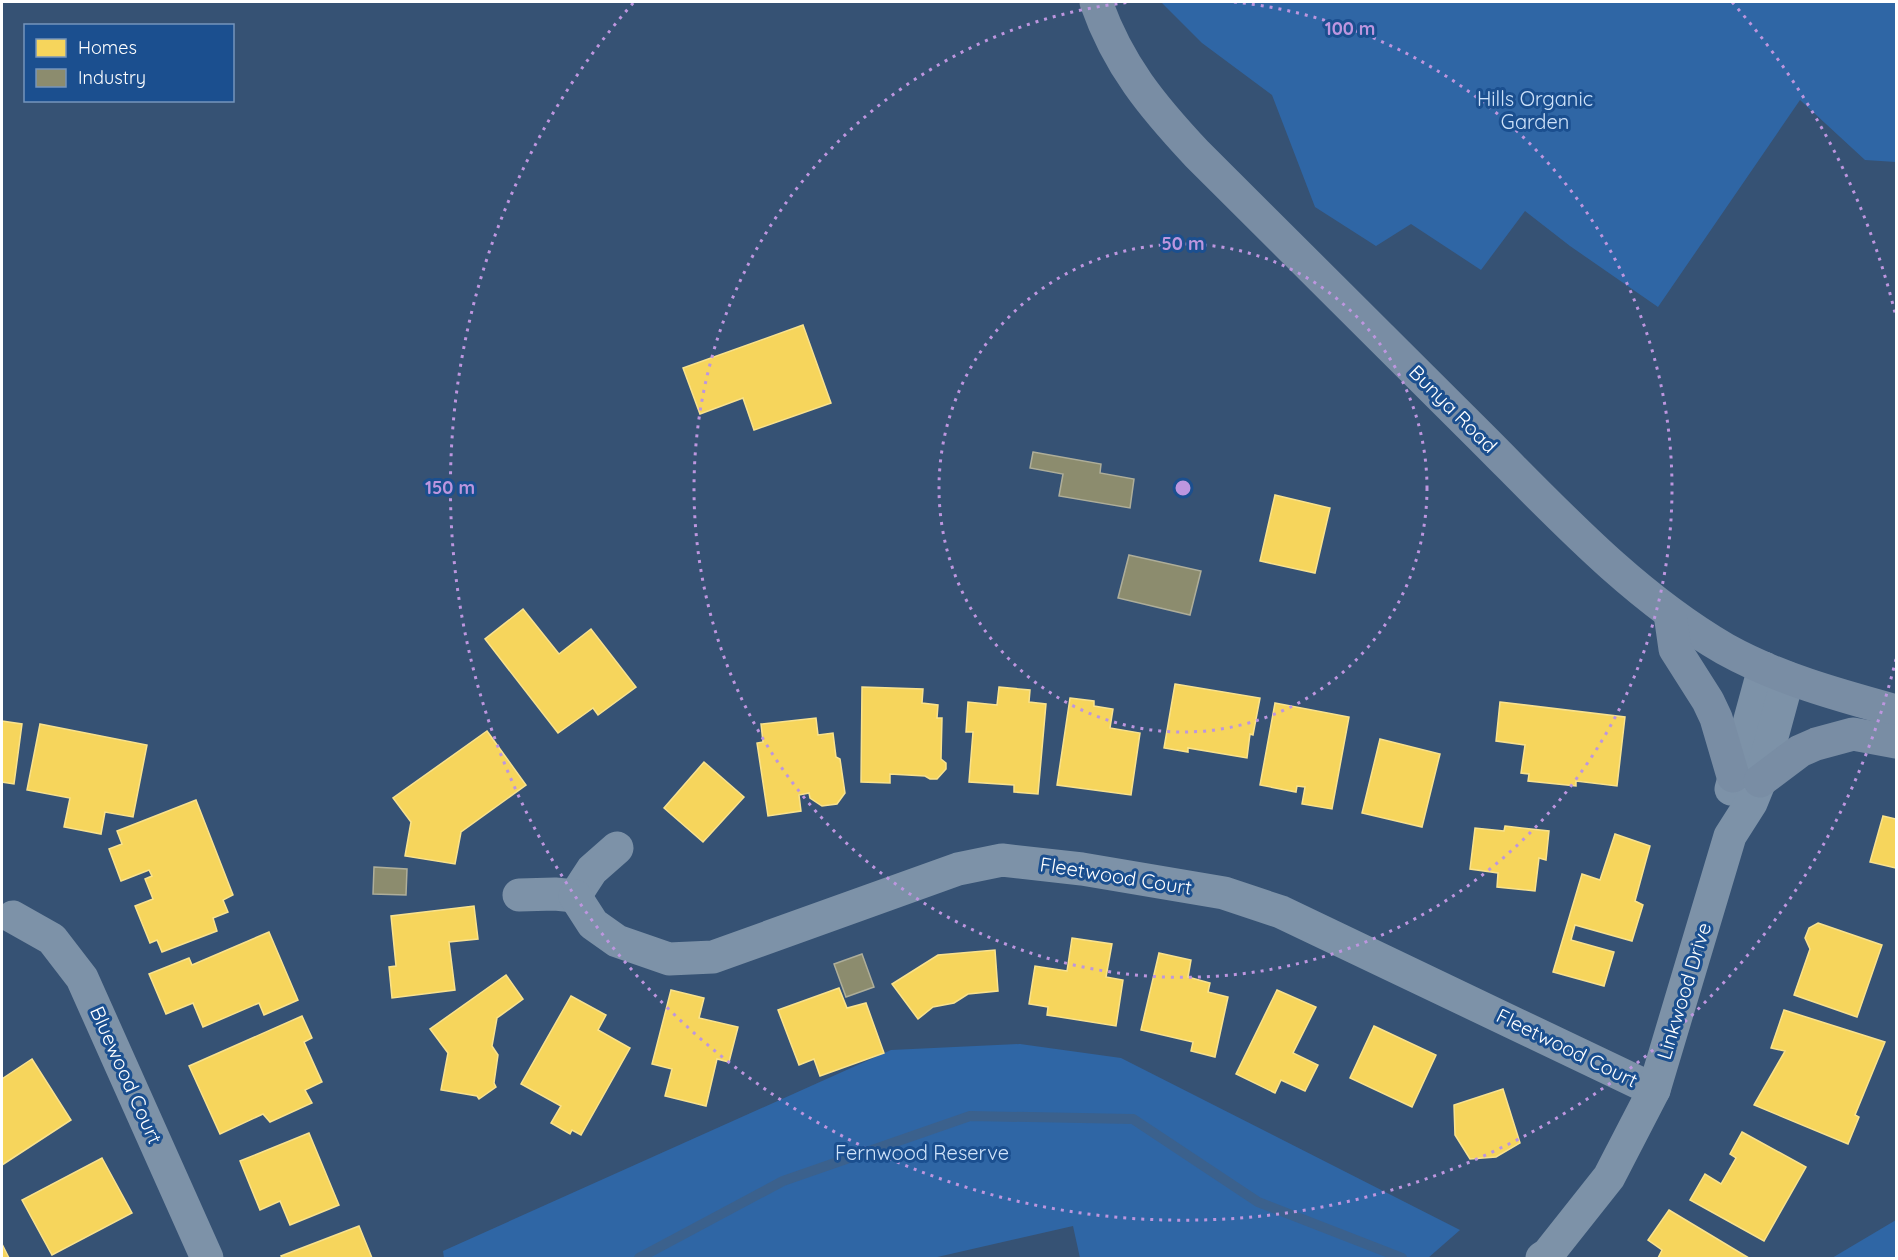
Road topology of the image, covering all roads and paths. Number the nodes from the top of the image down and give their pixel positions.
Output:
1 (1096, 2) edge
2 (1670, 614) junction
3 (1776, 673) junction
4 (1896, 711) edge
5 (1896, 741) edge
6 (1747, 778) junction
7 (617, 848) dead end
8 (519, 895) dead end
9 (575, 896) junction
10 (13, 917) dead end
11 (1654, 1090) junction
12 (1545, 1256) edge
13 (207, 1258) edge

1 - 2 main road, Bunya Road
2 - 3 main road, Bunya Road
2 - 6 main road
3 - 4 main road, Bunya Road
3 - 6 street, Linkwood Drive
5 - 6 main road
6 - 11 street, Linkwood Drive
7 - 9 street
8 - 9 street
9 - 11 street, Fleetwood Court
10 - 13 street, Bluewood Court
11 - 12 street, Linkwood Drive

